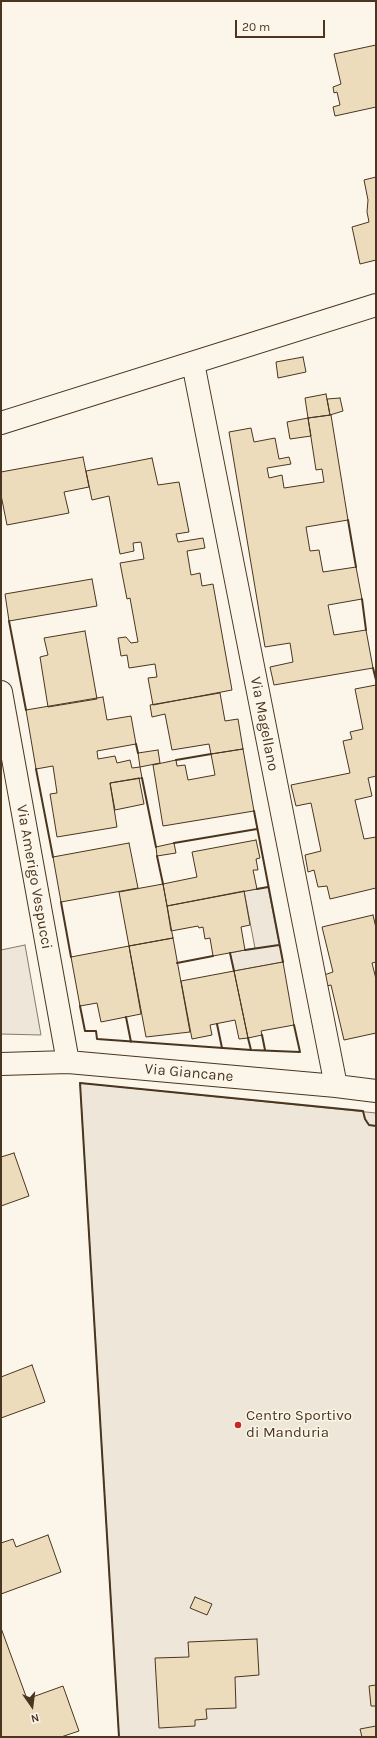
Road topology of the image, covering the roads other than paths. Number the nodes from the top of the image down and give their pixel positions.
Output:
1 (376, 305) edge
2 (193, 363) junction
3 (1, 423) edge
4 (1, 692) edge
5 (68, 1062) junction
6 (1, 1064) edge
7 (336, 1086) junction
8 (376, 1092) edge

1 - 2 street
2 - 3 street
2 - 7 street, Via Magellano
4 - 5 street, Via Amerigo Vespucci
5 - 6 street, Via Giancane
5 - 7 street, Via Giancane
7 - 8 street, Via Giancane

